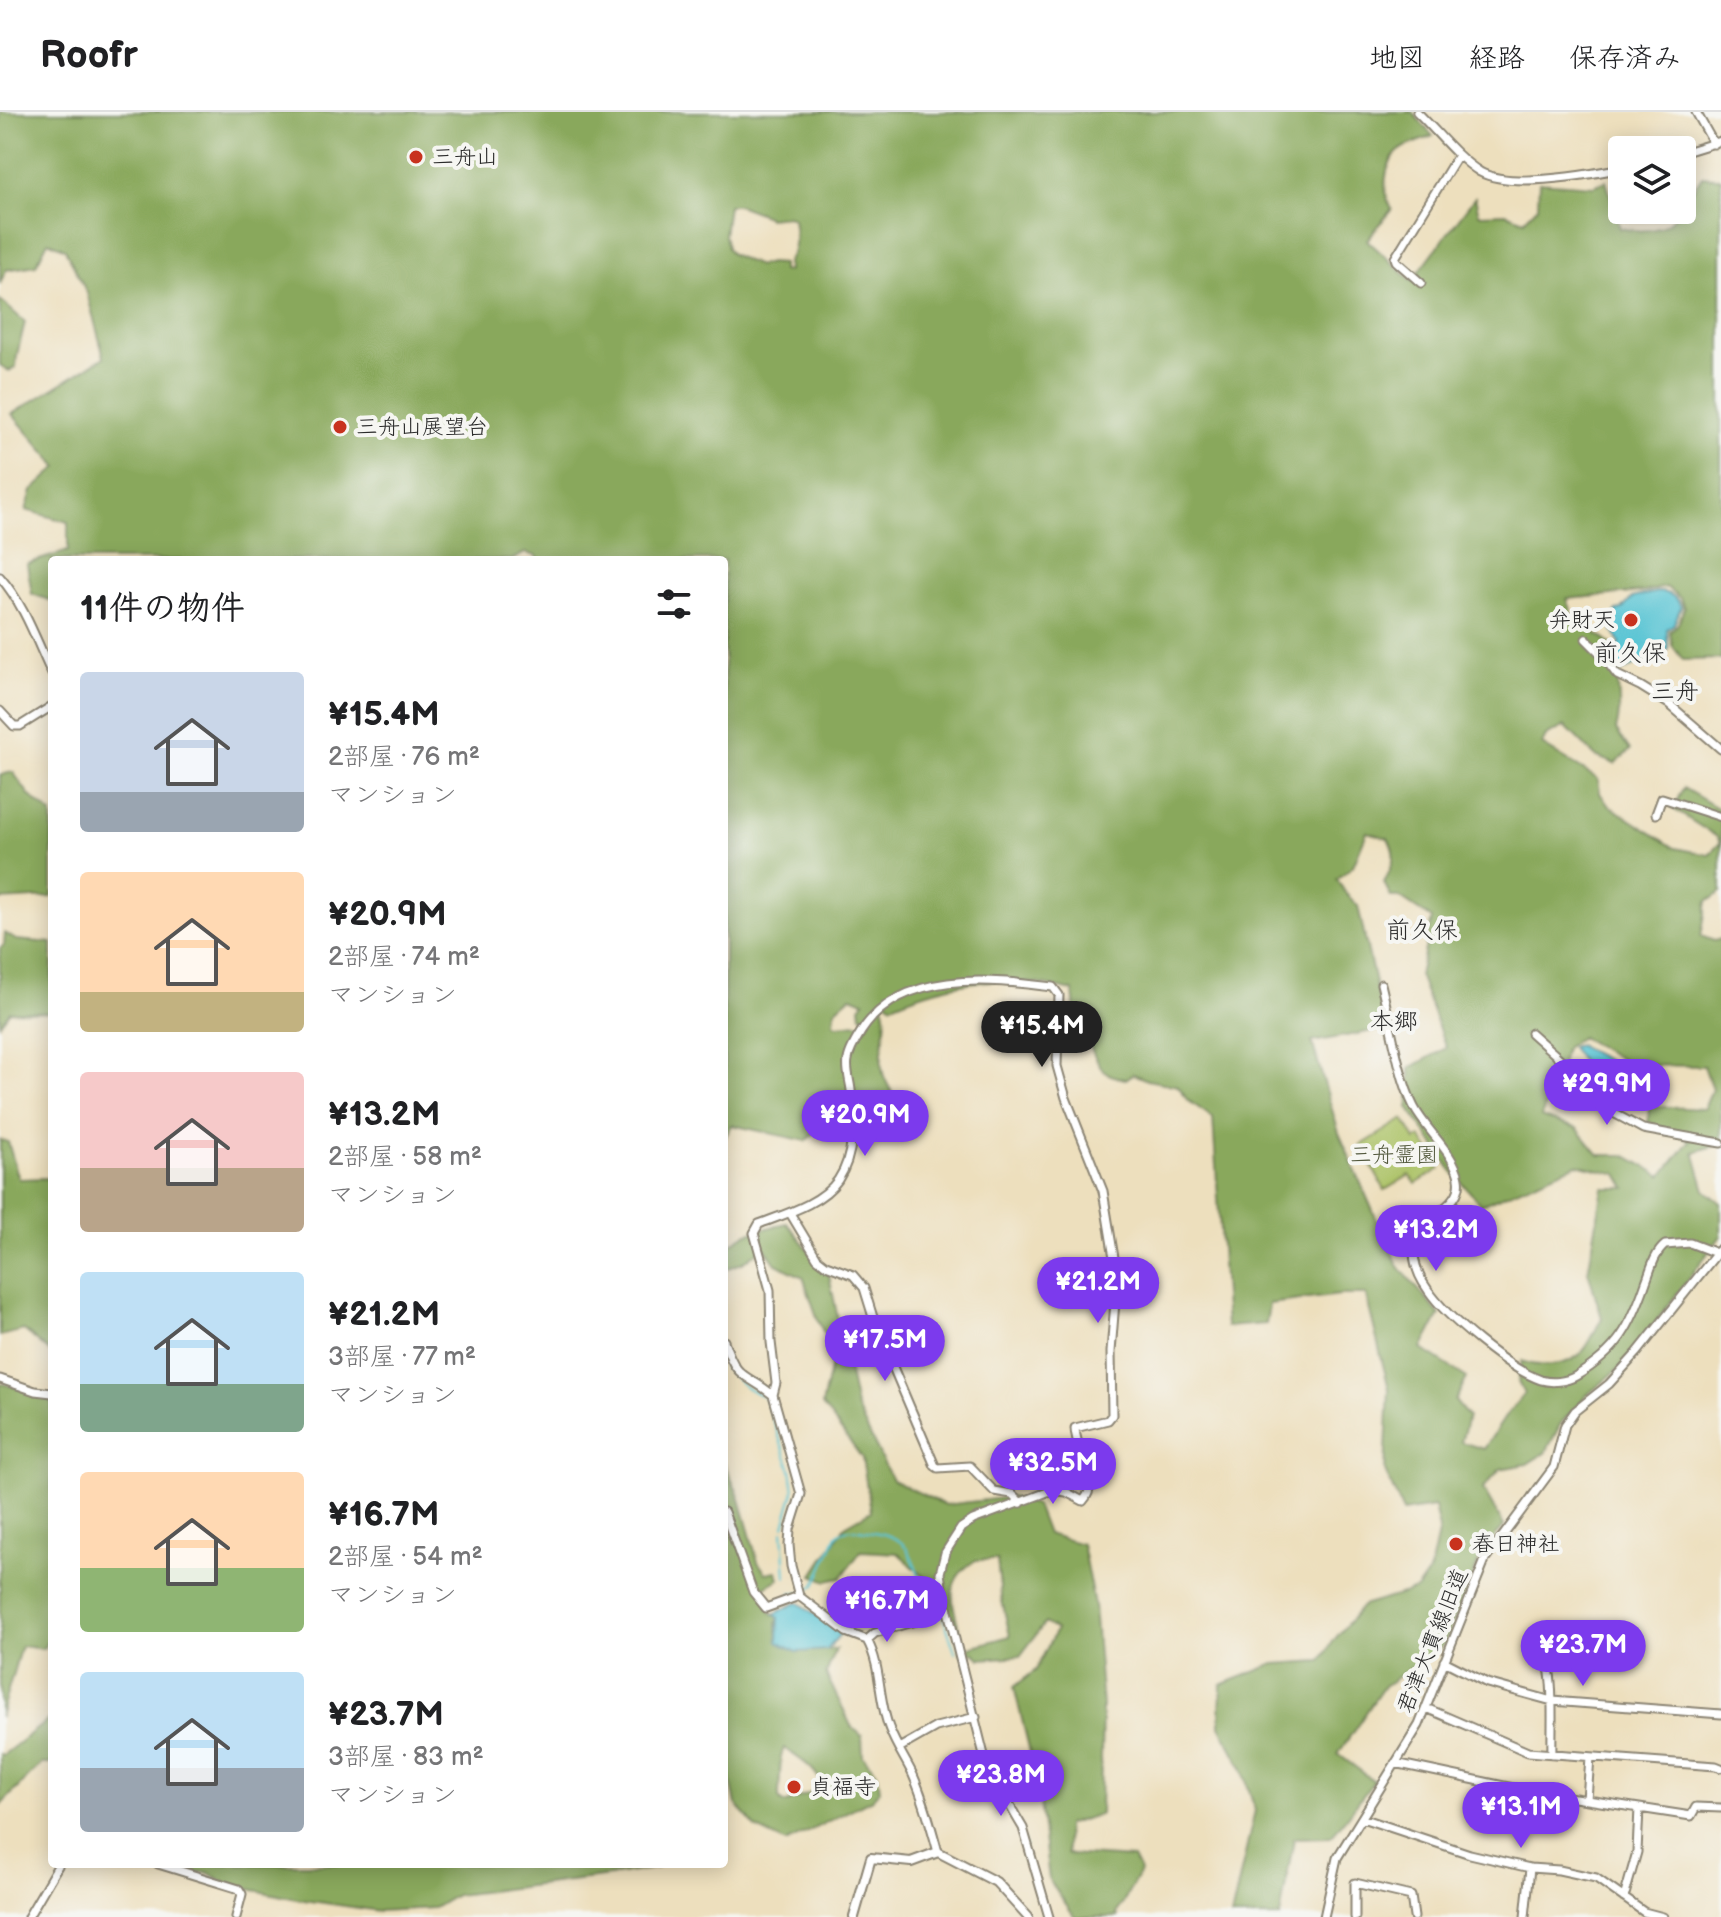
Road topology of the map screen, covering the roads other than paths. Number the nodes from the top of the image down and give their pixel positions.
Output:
1 (1417, 112) edge
2 (1696, 112) edge
3 (1718, 142) edge
4 (1696, 149) edge
5 (1458, 155) junction
6 (1608, 169) edge
7 (1421, 283) dead end
8 (0, 577) edge
9 (1586, 639) dead end
10 (48, 664) edge
11 (48, 708) edge
12 (0, 711) edge
13 (1721, 749) edge
14 (1656, 814) dead end
15 (1721, 817) edge
16 (1381, 984) dead end
17 (1531, 1033) dead end
18 (1721, 1143) edge
19 (790, 1213) junction
20 (1716, 1254) edge
21 (1721, 1264) edge
22 (728, 1352) edge
23 (0, 1379) edge
24 (48, 1393) edge
25 (773, 1395) junction
26 (1021, 1503) junction
27 (728, 1523) edge
28 (798, 1594) junction
29 (942, 1610) junction
30 (867, 1640) junction
31 (1542, 1648) dead end
32 (1444, 1661) junction
33 (1552, 1701) junction
34 (1426, 1708) junction
35 (1721, 1714) edge
36 (973, 1717) junction
37 (899, 1748) junction
38 (1552, 1754) junction
39 (1590, 1757) junction
40 (1395, 1763) junction
41 (1721, 1768) edge
42 (1587, 1800) junction
43 (1639, 1808) junction
44 (1721, 1808) edge
45 (1362, 1818) junction
46 (938, 1852) junction
47 (57, 1868) edge
48 (171, 1868) edge
49 (1530, 1868) junction
50 (1624, 1898) junction
51 (28, 1917) edge
52 (236, 1917) edge
53 (854, 1917) edge
54 (1028, 1917) edge
55 (1049, 1917) edge
56 (1324, 1917) edge
57 (1355, 1917) edge
58 (1414, 1917) edge
59 (1525, 1917) edge
60 (1663, 1917) edge

1 - 5 street
2 - 3 street
3 - 4 street
5 - 6 street
5 - 7 street
8 - 10 street
9 - 13 street
11 - 12 street
14 - 15 street
16 - 20 street
17 - 18 street
19 - 25 street
19 - 26 street
19 - 26 street
20 - 21 street
20 - 32 street, 君津大貫線旧道
22 - 25 street
23 - 24 street
25 - 28 street
26 - 29 street
27 - 28 street
28 - 30 street
29 - 30 street
29 - 36 street
30 - 37 street
31 - 33 street
32 - 33 street
32 - 34 street, 君津大貫線旧道
33 - 35 street
33 - 38 street
34 - 38 street
34 - 40 street, 君津大貫線旧道
36 - 37 street
36 - 55 street
37 - 46 street
38 - 39 street
39 - 41 street
39 - 42 street
40 - 42 street
40 - 45 street, 君津大貫線旧道
42 - 43 street
43 - 44 street
43 - 50 street
45 - 49 street
45 - 56 street, 君津大貫線旧道
46 - 53 street
46 - 54 street
47 - 51 street
48 - 52 street
49 - 50 street
49 - 59 street
50 - 60 street
57 - 58 street

